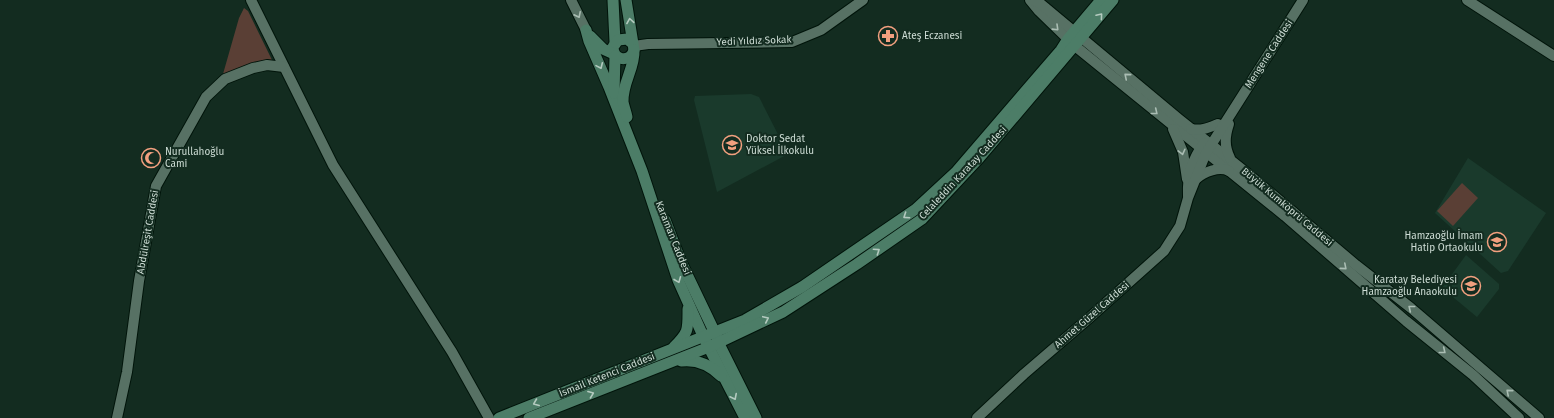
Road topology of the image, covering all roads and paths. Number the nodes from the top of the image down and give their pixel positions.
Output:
1 (251, 0) edge
2 (570, 0) edge
3 (613, 0) edge
4 (626, 0) edge
5 (863, 0) edge
6 (1030, 0) edge
7 (1033, 0) edge
8 (1101, 0) edge
9 (1113, 0) edge
10 (1303, 0) edge
11 (1467, 0) edge
12 (586, 30) junction
13 (1075, 39) junction
14 (615, 42) junction
15 (633, 46) junction
16 (615, 55) junction
17 (1554, 56) edge
18 (284, 67) junction
19 (615, 103) junction
20 (1234, 108) junction
21 (1218, 124) junction
22 (1172, 126) junction
23 (1191, 129) junction
24 (1206, 147) junction
25 (1230, 160) junction
26 (1234, 174) junction
27 (1192, 180) junction
28 (688, 303) junction
29 (712, 340) junction
30 (672, 349) junction
31 (671, 363) junction
32 (726, 381) junction
33 (117, 418) edge
34 (489, 418) edge
35 (499, 418) edge
36 (529, 418) edge
37 (745, 418) edge
38 (756, 418) edge
39 (977, 418) edge
40 (1519, 418) edge
41 (1539, 418) edge

1 - 18 street
2 -> 12 street
3 - 14 main road
15 -> 4 main road, Karaman Caddesi
5 - 15 street, Yedi Yıldız Sokak
6 -> 13 street, Büyük Kumköprü Caddesi
7 - 13 street, Büyük Kumköprü Caddesi
8 - 13 main road, Celaleddin Karatay Caddesi
13 -> 9 main road, Celaleddin Karatay Caddesi
10 - 20 street, Mengene Caddesi
11 - 17 street
12 - 16 main road
12 -> 19 main road, Karaman Caddesi
13 -> 22 street, Büyük Kumköprü Caddesi
23 -> 13 street, Büyük Kumköprü Caddesi
13 - 29 main road, Celaleddin Karatay Caddesi
14 - 15 main road
14 - 16 main road
15 - 16 main road
15 - 29 main road, Karaman Caddesi
16 - 19 main road, Karaman Caddesi
18 - 33 street, Abdülreşit Caddesi
18 - 34 street
19 -> 28 main road, Karaman Caddesi
20 - 21 street
20 - 24 street
20 - 25 street
21 - 23 street
21 - 24 street
22 - 24 street, Büyük Kumköprü Caddesi
22 -> 27 street, Ahmet Güzel Caddesi
23 - 24 street, Büyük Kumköprü Caddesi
24 - 25 street, Büyük Kumköprü Caddesi
24 - 26 street, Büyük Kumköprü Caddesi
24 - 27 street
41 -> 25 street, Büyük Kumköprü Caddesi
26 - 27 street
26 -> 40 street, Büyük Kumköprü Caddesi
27 - 39 street, Ahmet Güzel Caddesi
28 - 29 main road, Karaman Caddesi
28 - 30 main road
29 - 30 main road, İsmail Ketenci Caddesi
29 - 31 main road, İsmail Ketenci Caddesi
29 - 32 main road, Karaman Caddesi
29 - 38 main road, Karaman Caddesi
30 -> 35 main road, İsmail Ketenci Caddesi
31 - 32 main road
36 -> 31 main road, İsmail Ketenci Caddesi
32 -> 37 main road, Karaman Caddesi

